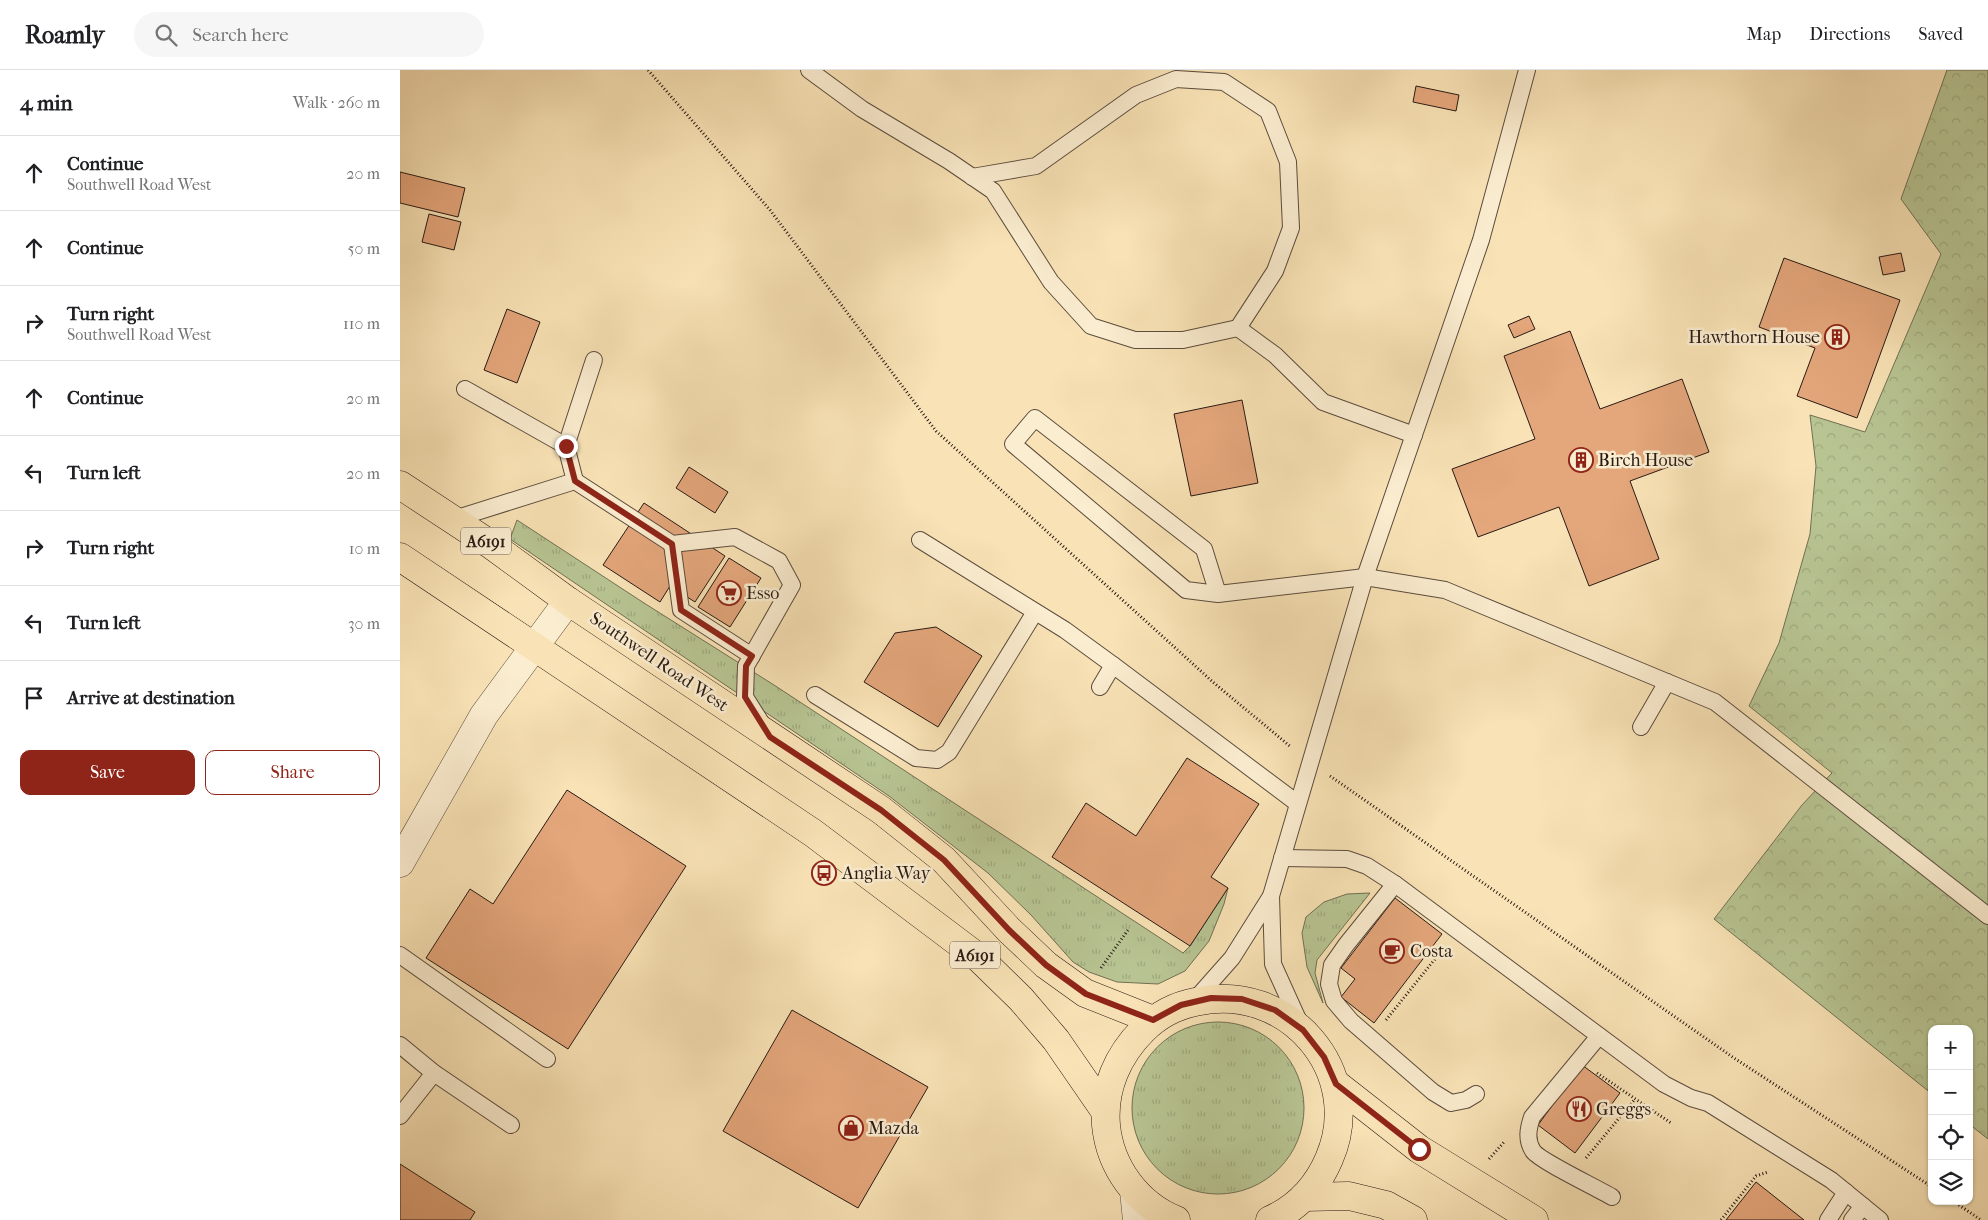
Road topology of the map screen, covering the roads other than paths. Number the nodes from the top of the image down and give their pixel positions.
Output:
1 (809, 70) edge
2 (1526, 70) edge
3 (972, 177) junction
4 (1238, 328) junction
5 (594, 360) dead end
6 (465, 389) dead end
7 (1414, 435) junction
8 (566, 446) junction
9 (575, 481) junction
10 (400, 485) edge
11 (450, 520) junction
12 (920, 540) dead end
13 (672, 544) junction
14 (400, 557) edge
15 (1365, 577) junction
16 (1218, 594) junction
17 (568, 601) junction
18 (1035, 612) junction
19 (534, 647) junction
20 (752, 656) junction
21 (1113, 665) junction
22 (1667, 682) junction
23 (1100, 687) dead end
24 (815, 696) dead end
25 (1641, 727) dead end
26 (770, 737) junction
27 (1297, 803) junction
28 (1282, 858) junction
29 (400, 863) edge
30 (1395, 884) junction
31 (1271, 896) junction
32 (1988, 916) edge
33 (400, 955) edge
34 (1193, 1002) junction
35 (1153, 1020) junction
36 (1303, 1030) junction
37 (1599, 1036) junction
38 (400, 1046) edge
39 (547, 1059) dead end
40 (434, 1073) junction
41 (1336, 1084) junction
42 (1476, 1094) dead end
43 (1105, 1111) junction
44 (400, 1116) edge
45 (511, 1126) dead end
46 (1134, 1192) junction
47 (1846, 1192) junction
48 (1304, 1197) junction
49 (1612, 1197) dead end
50 (1863, 1206) junction
51 (1137, 1220) edge
52 (1176, 1220) edge
53 (1270, 1220) edge
54 (1413, 1220) edge
55 (1534, 1220) edge
56 (1828, 1220) edge
57 (1852, 1220) edge
58 (1880, 1220) edge

1 - 3 lane
2 - 7 lane
3 - 4 lane
3 - 4 lane
4 - 7 lane
5 - 8 lane
6 - 8 lane
7 - 15 lane
8 - 9 lane
9 - 11 lane
9 - 13 lane
10 - 11 main road, Southwell Road West / A6191
11 - 17 main road, Southwell Road West / A6191
12 - 18 lane
13 - 20 lane
13 - 20 lane
14 - 19 main road, A6191
15 - 16 lane
15 - 22 lane
15 - 27 lane
16 - 16 lane
17 - 19 street
17 - 26 main road, Southwell Road West / A6191
18 - 21 lane
18 - 24 lane
19 - 29 street
19 - 43 main road, A6191
20 - 26 lane
21 - 23 lane
21 - 27 lane
22 - 25 lane
22 - 32 lane
26 - 35 main road, Southwell Road West / A6191
27 - 28 lane
28 - 30 lane
28 - 31 lane
30 - 37 lane
30 - 42 lane
31 - 34 lane
31 - 36 lane
33 - 39 lane
34 - 35 main road
34 - 36 main road
35 - 43 main road
36 - 41 main road
37 - 47 lane
37 - 49 lane
38 - 40 lane
40 - 44 lane
40 - 45 lane
41 - 48 main road
41 - 55 main road
43 - 46 main road
46 - 51 street
46 - 52 main road
47 - 50 lane
47 - 56 lane
48 - 53 main road
48 - 54 main road
50 - 57 lane
50 - 58 lane

